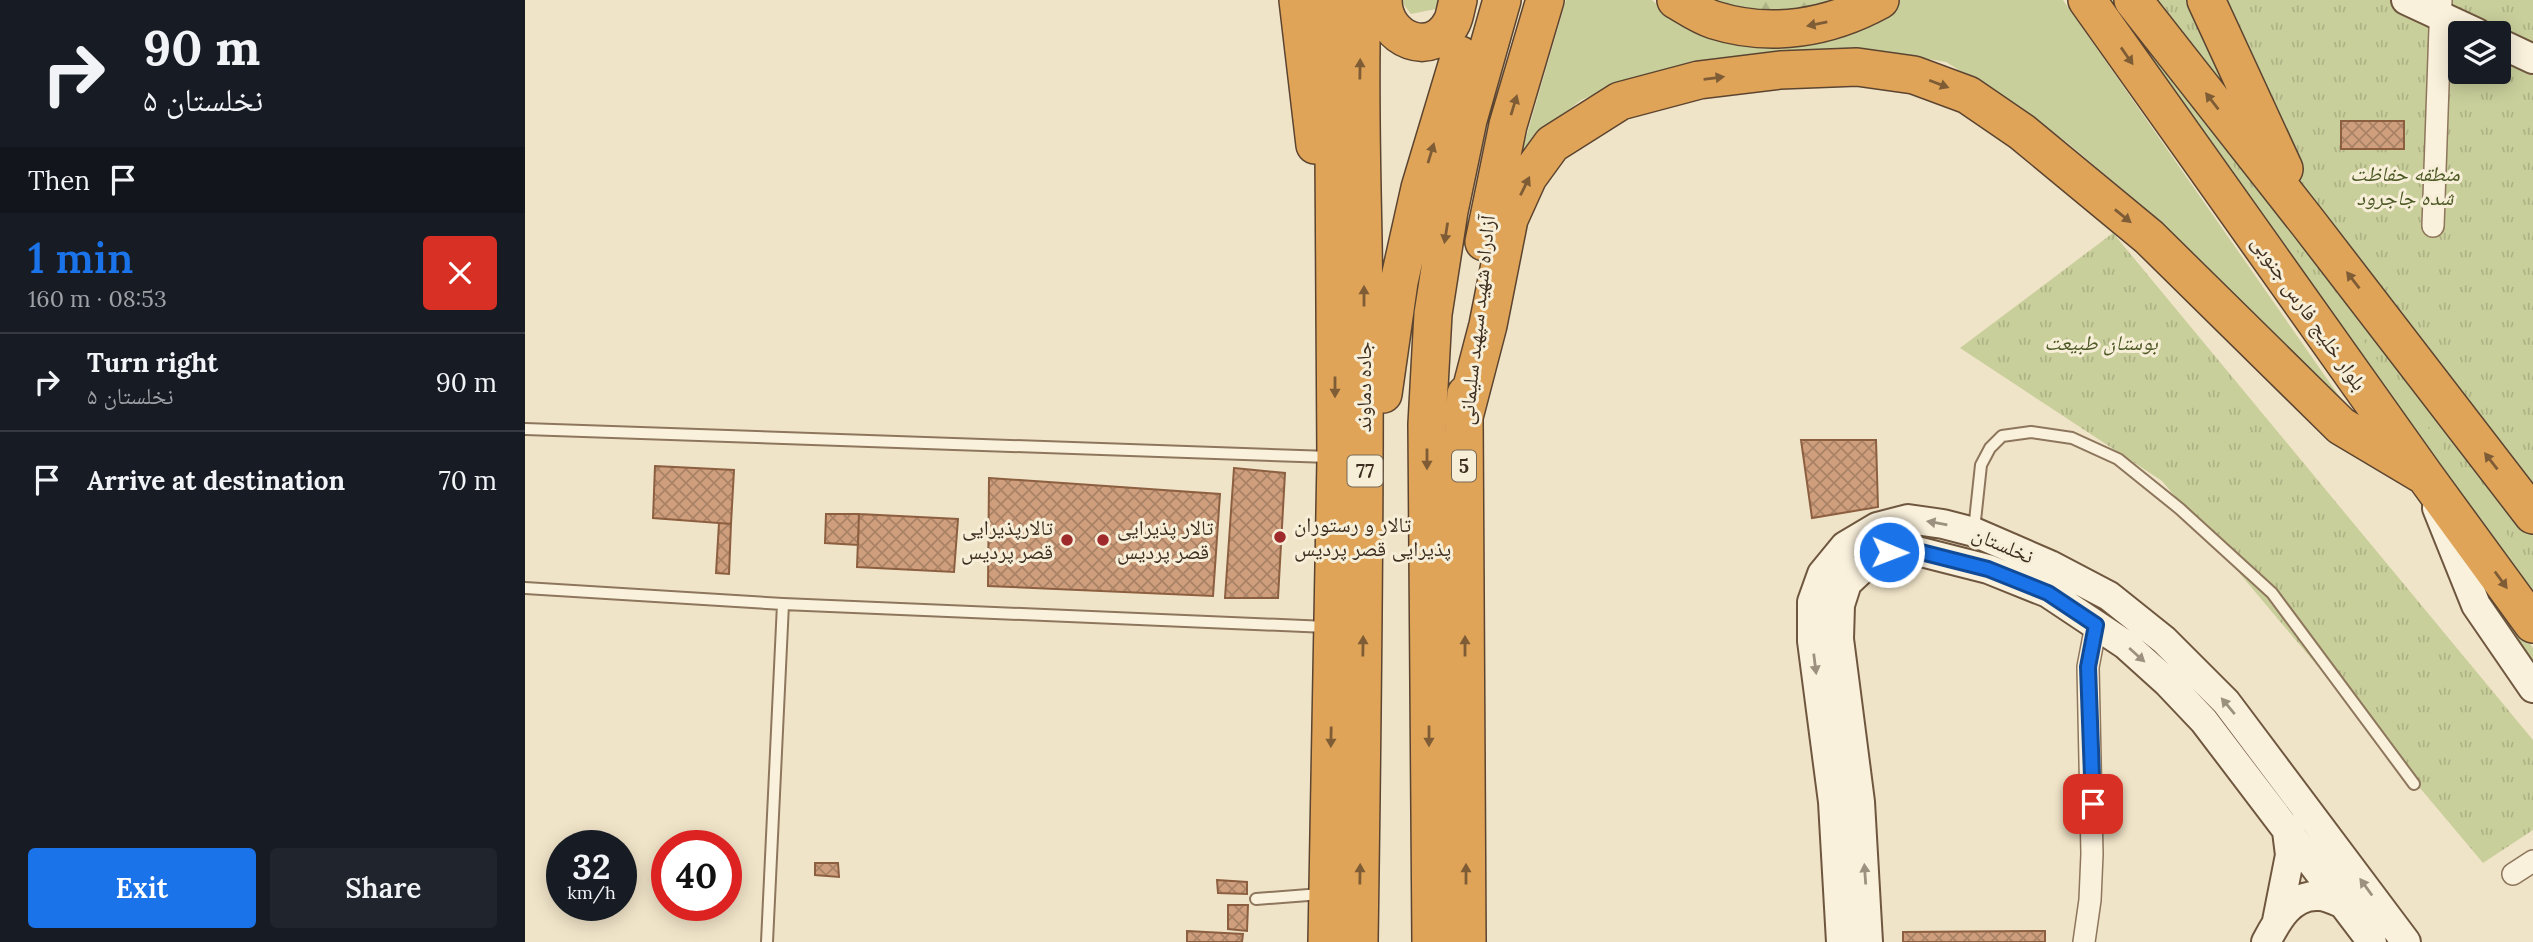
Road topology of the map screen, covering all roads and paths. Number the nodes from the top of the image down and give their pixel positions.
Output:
1 (1298, 0) edge
2 (1333, 0) edge
3 (1362, 0) edge
4 (1383, 0) edge
5 (1458, 0) edge
6 (1477, 0) edge
7 (1502, 0) edge
8 (1545, 0) edge
9 (1676, 0) edge
10 (1880, 0) edge
11 (2087, 0) edge
12 (2133, 0) edge
13 (2206, 0) edge
14 (2406, 0) edge
15 (2441, 9) edge
16 (2459, 21) edge
17 (2511, 49) edge
18 (2533, 59) edge
19 (2309, 224) junction
20 (2433, 226) dead end
21 (1335, 294) junction
22 (1464, 417) junction
23 (525, 429) edge
24 (1336, 458) junction
25 (2425, 476) junction
26 (2533, 515) edge
27 (1974, 532) junction
28 (1365, 558) junction
29 (525, 588) edge
30 (783, 604) junction
31 (2533, 624) edge
32 (2096, 625) junction
33 (1334, 628) junction
34 (2533, 688) edge
35 (2414, 784) dead end
36 (2311, 813) junction
37 (2287, 831) junction
38 (2533, 861) edge
39 (2513, 874) dead end
40 (1328, 894) junction
41 (1256, 899) dead end
42 (2346, 905) junction
43 (2272, 932) edge
44 (767, 942) edge
45 (1327, 942) edge
46 (1359, 942) edge
47 (1431, 942) edge
48 (1467, 942) edge
49 (1841, 942) edge
50 (1868, 942) edge
51 (2084, 942) edge
52 (2372, 942) edge
53 (2406, 942) edge

1 - 21 highway
2 - 21 highway, جاده دماوند / 77
28 -> 3 highway, جاده دماوند / 77
4 - 5 highway
28 -> 6 highway
7 -> 47 highway, آزادراه شهید سپهبد سلیمانی / 5
22 -> 8 highway, آزادراه شهید سپهبد سلیمانی / 5
10 -> 9 highway
11 -> 25 highway, بلوار خلیج فارس جنوبی
19 -> 12 highway
13 - 19 highway
14 - 15 street
15 - 16 street
15 - 20 street
17 - 18 street
26 -> 19 highway
21 -> 24 highway, جاده دماوند / 77
22 -> 25 highway
48 -> 22 highway, آزادراه شهید سپهبد سلیمانی / 5
23 - 24 lane
24 - 33 highway, جاده دماوند / 77
25 -> 31 highway, بلوار خلیج فارس جنوبی
25 - 34 street
27 - 35 lane
36 -> 27 street, نخلستان
27 -> 49 street, نخلستان
46 -> 28 highway, جاده دماوند / 77
29 - 30 lane
30 - 33 lane
30 - 44 lane
32 -> 37 street, نخلستان
50 -> 32 street, نخلستان
32 - 51 street
33 -> 40 highway, جاده دماوند / 77
36 - 37 street
53 -> 36 street, نخلستان
37 - 42 street, نخلستان
37 - 43 street
38 - 39 street
40 - 41 lane
40 - 45 highway, جاده دماوند / 77
42 - 43 street
42 - 52 street, نخلستان

